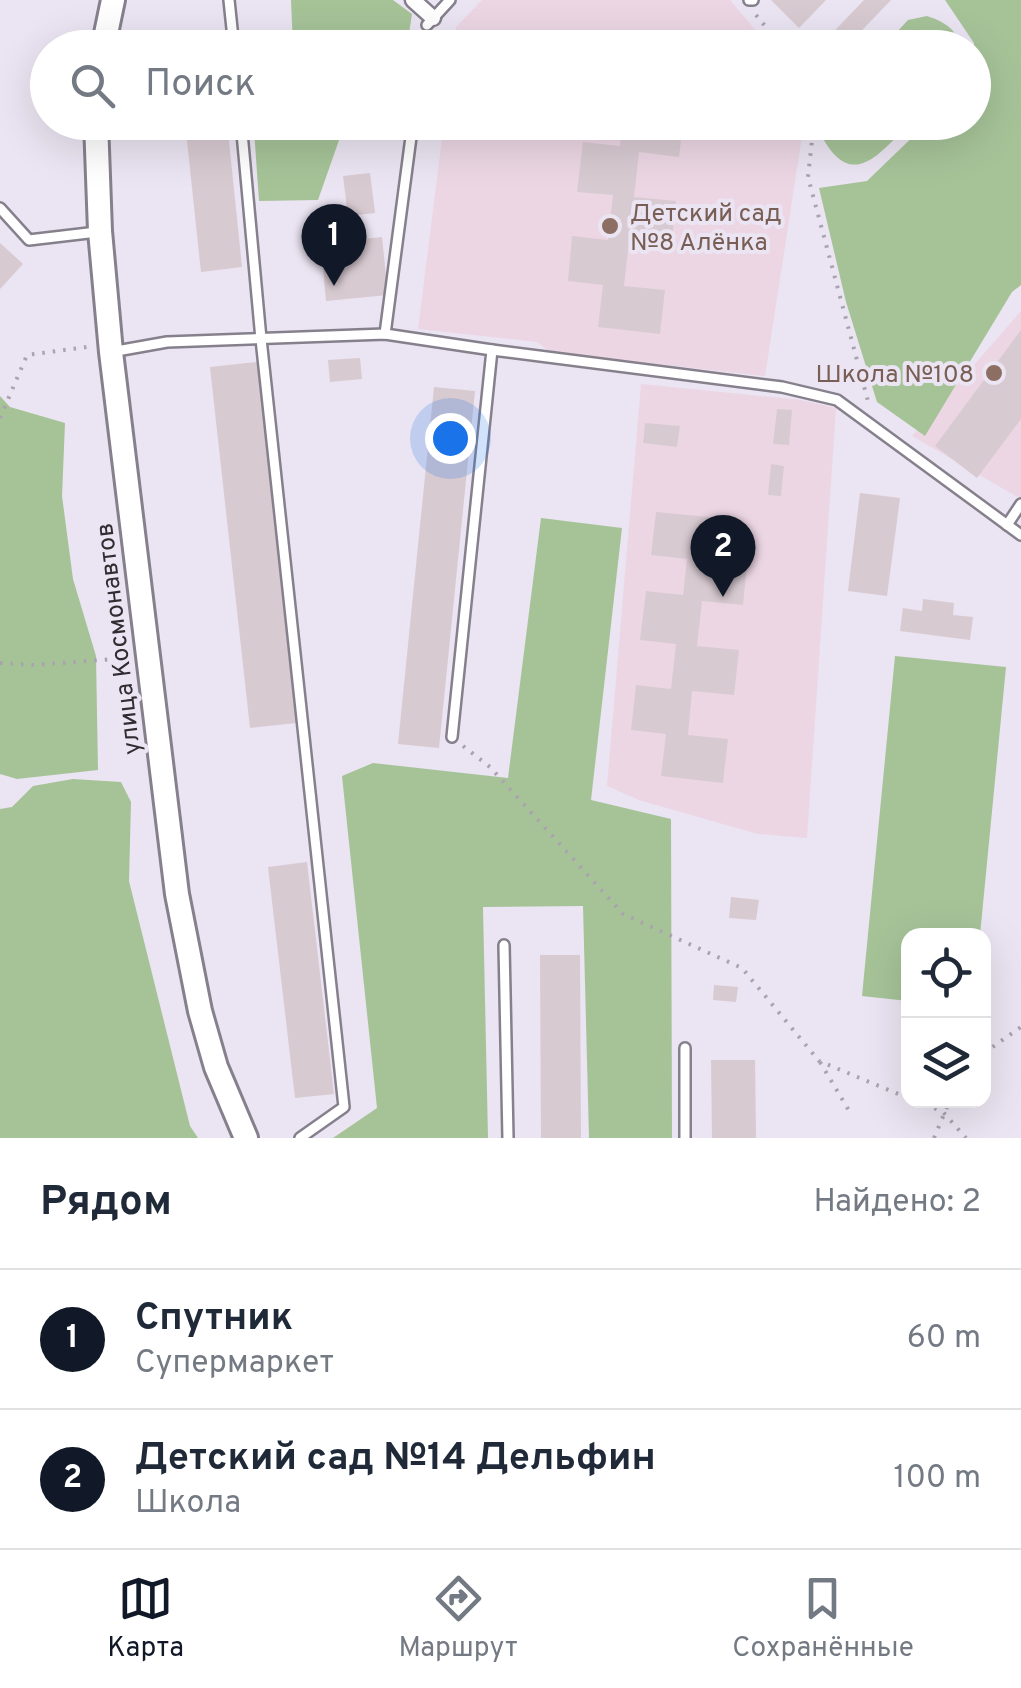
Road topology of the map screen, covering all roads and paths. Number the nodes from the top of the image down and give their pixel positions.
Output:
1 (112, 0) edge
2 (229, 0) edge
3 (413, 0) edge
4 (450, 0) edge
5 (751, 3) edge
6 (430, 21) joint
7 (106, 30) edge
8 (232, 30) edge
9 (770, 30) edge
10 (97, 140) edge
11 (242, 140) edge
12 (411, 140) edge
13 (812, 140) edge
14 (0, 208) edge
15 (100, 231) junction
16 (385, 334) junction
17 (261, 338) junction
18 (492, 350) junction
19 (111, 352) junction
20 (0, 418) edge
21 (875, 428) junction
22 (1021, 504) edge
23 (1006, 525) junction
24 (1021, 534) edge
25 (146, 655) junction
26 (0, 663) edge
27 (452, 736) joint
28 (504, 944) dead end
29 (1021, 1027) edge
30 (684, 1048) dead end
31 (991, 1048) edge
32 (820, 1061) junction
33 (901, 1094) edge
34 (933, 1108) edge
35 (945, 1108) edge
36 (943, 1112) junction
37 (851, 1114) dead end
38 (246, 1138) edge
39 (300, 1138) edge
40 (508, 1138) edge
41 (685, 1138) edge
42 (934, 1138) edge
43 (966, 1138) edge

1 - 7 street
2 - 8 lane
3 - 6 street
4 - 6 lane
5 - 9 path
10 - 15 street, улица Космонавтов
11 - 17 lane
12 - 16 lane
13 - 21 path
14 - 15 lane
15 - 19 street, улица Космонавтов
16 - 17 lane
16 - 18 lane
17 - 19 lane
17 - 39 lane
18 - 21 lane
18 - 27 lane
19 - 20 path
19 - 25 street, улица Космонавтов
21 - 23 lane
22 - 23 lane
23 - 24 lane
25 - 26 path
25 - 38 street, улица Космонавтов
27 - 32 path
28 - 40 lane
29 - 31 path
30 - 41 lane
32 - 33 path
32 - 37 path
34 - 36 path
35 - 36 path
36 - 42 path
36 - 43 path

